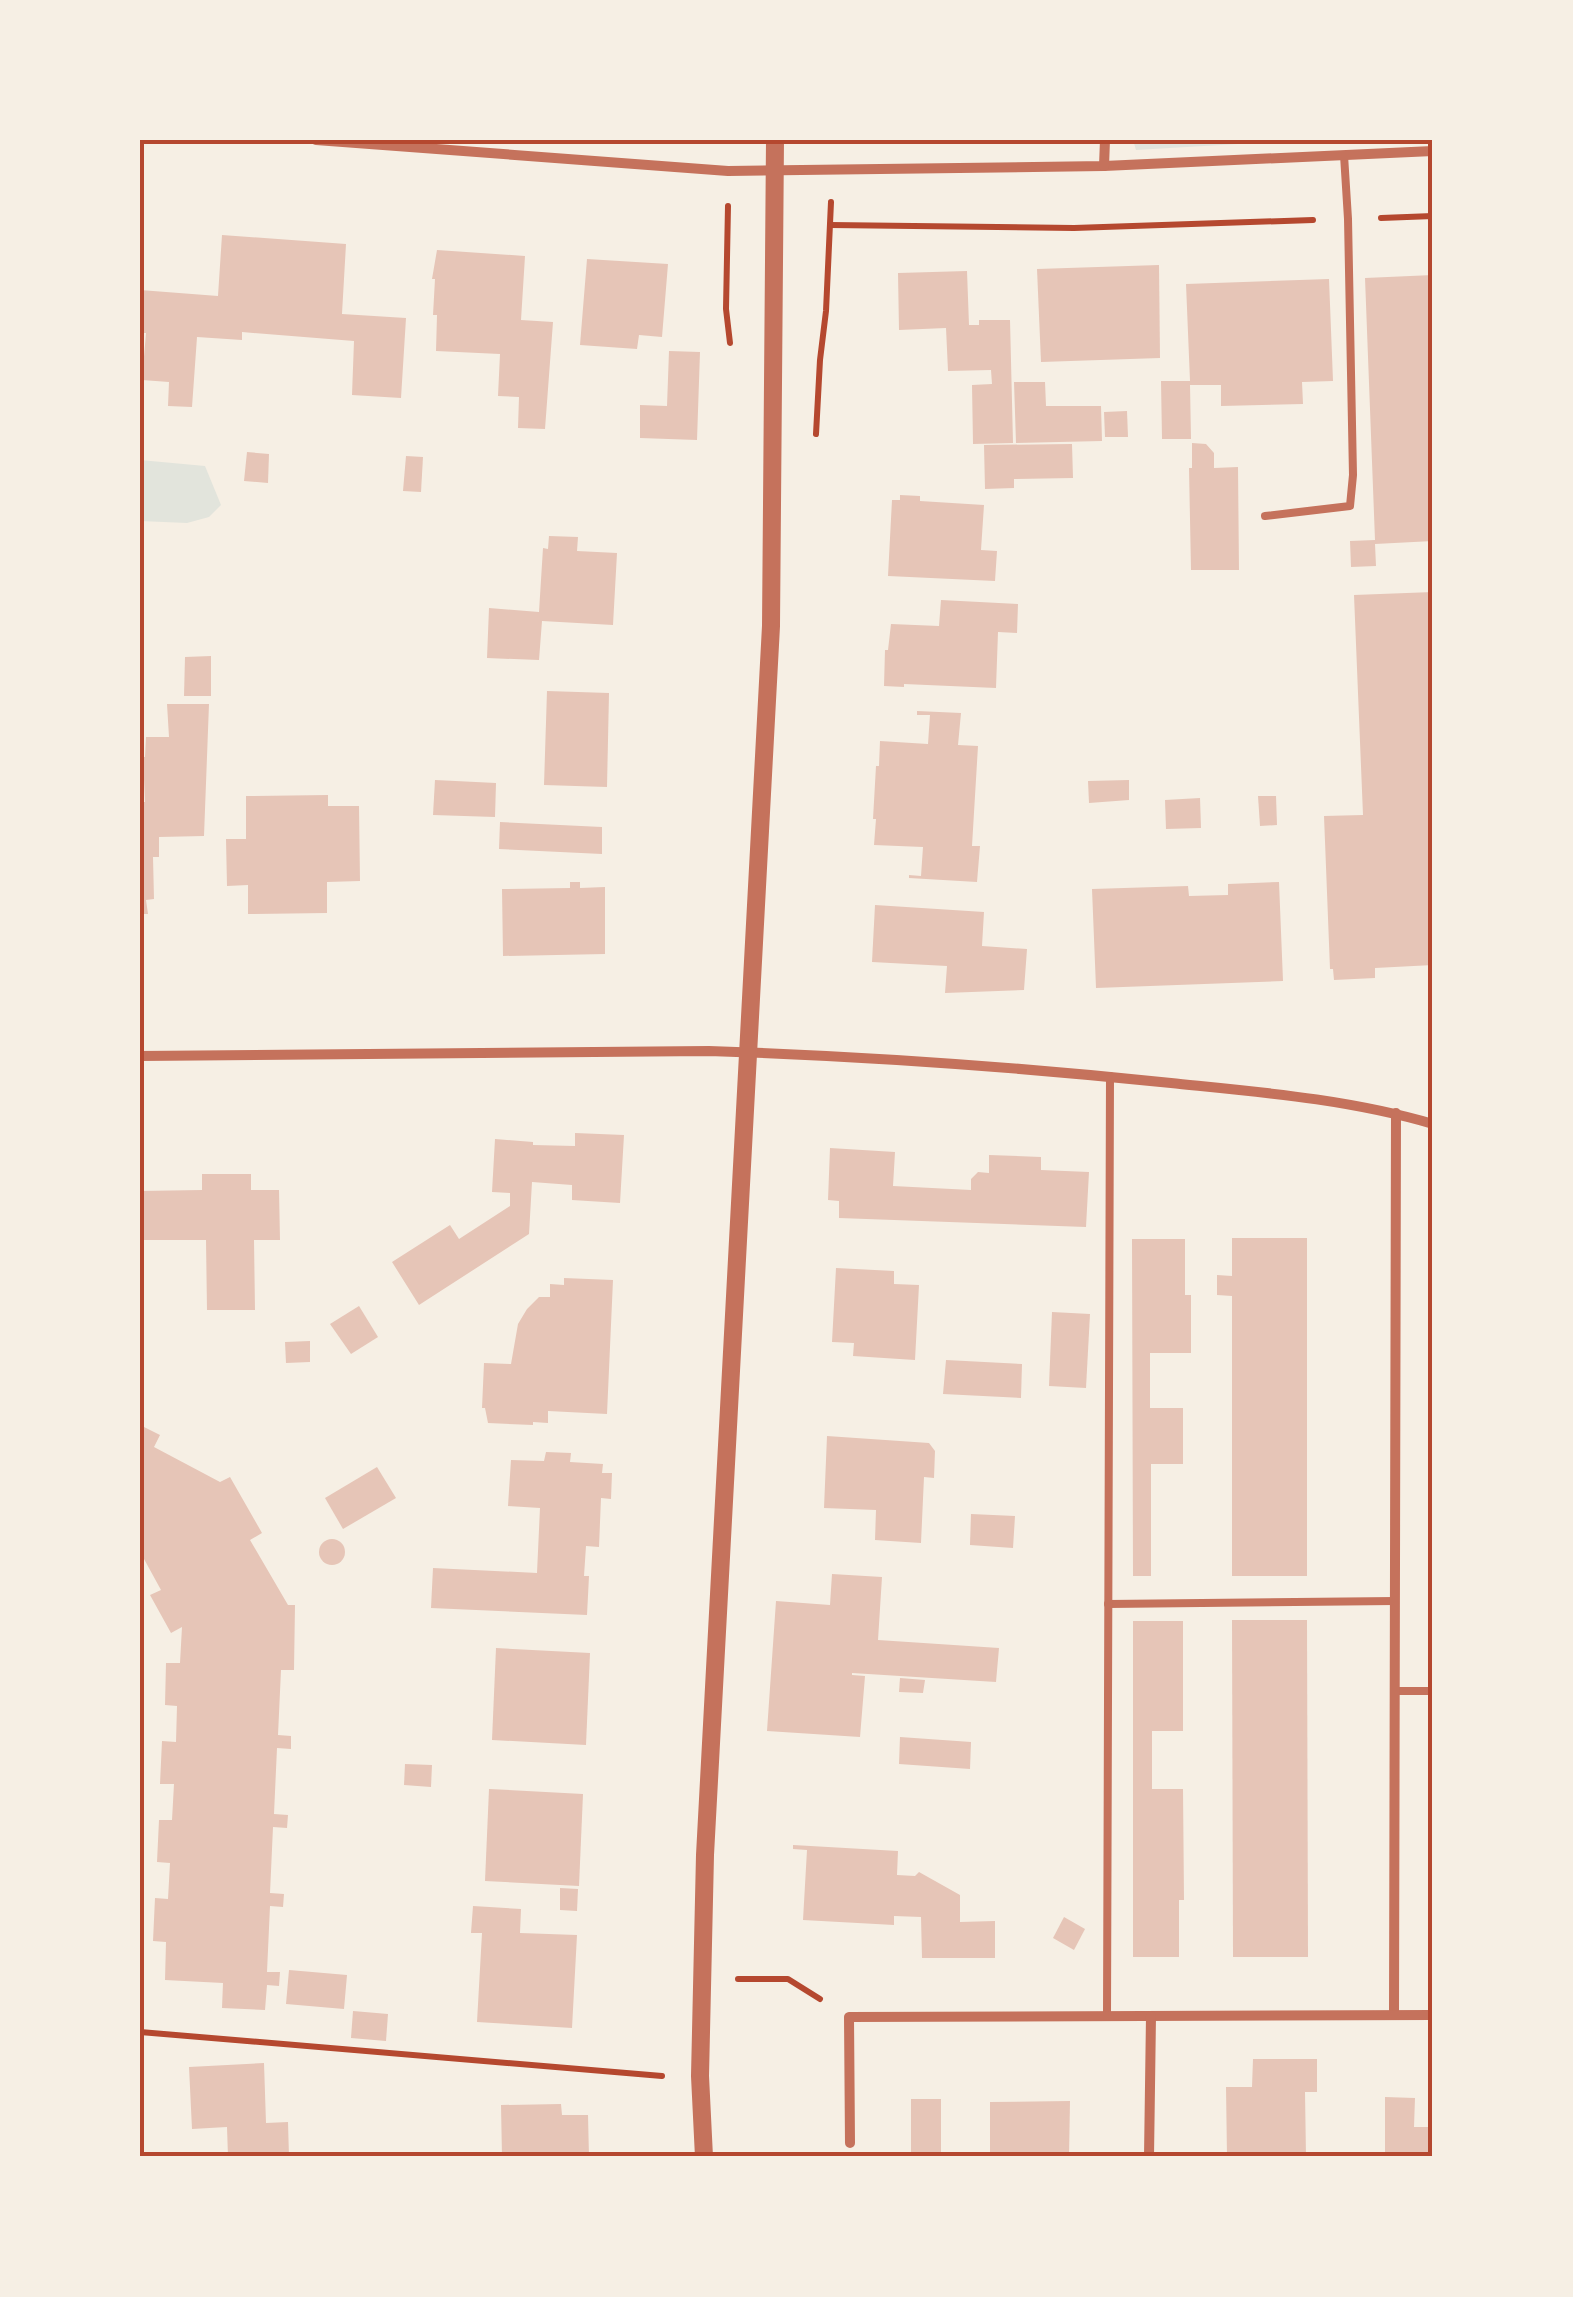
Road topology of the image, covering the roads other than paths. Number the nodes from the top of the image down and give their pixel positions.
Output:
1 (316, 140) edge
2 (547, 140) edge
3 (775, 140) edge
4 (1105, 140) edge
5 (1433, 151) edge
6 (1344, 155) junction
7 (546, 157) junction
8 (1104, 166) junction
9 (774, 170) junction
10 (1265, 516) dead end
11 (750, 1052) junction
12 (140, 1056) edge
13 (1110, 1076) junction
14 (1396, 1114) junction
15 (1433, 1124) edge
16 (1396, 1601) junction
17 (1108, 1604) junction
18 (1395, 1691) junction
19 (1433, 1691) edge
20 (1394, 2015) junction
21 (1433, 2015) edge
22 (1107, 2016) junction
23 (1150, 2016) junction
24 (850, 2143) dead end
25 (704, 2157) edge
26 (1149, 2157) edge

1 - 7 street
2 - 7 street
3 - 9 street
4 - 8 street
5 - 6 street
6 - 8 street
6 - 10 lane
7 - 9 street
8 - 9 street
9 - 11 street
11 - 12 street
11 - 13 street
11 - 25 street
13 - 14 street
13 - 17 lane
14 - 15 street
14 - 16 street
16 - 17 lane
16 - 18 street
17 - 22 lane
18 - 19 lane
18 - 20 street
20 - 21 street
20 - 23 street
22 - 23 street
22 - 24 street
23 - 26 street

